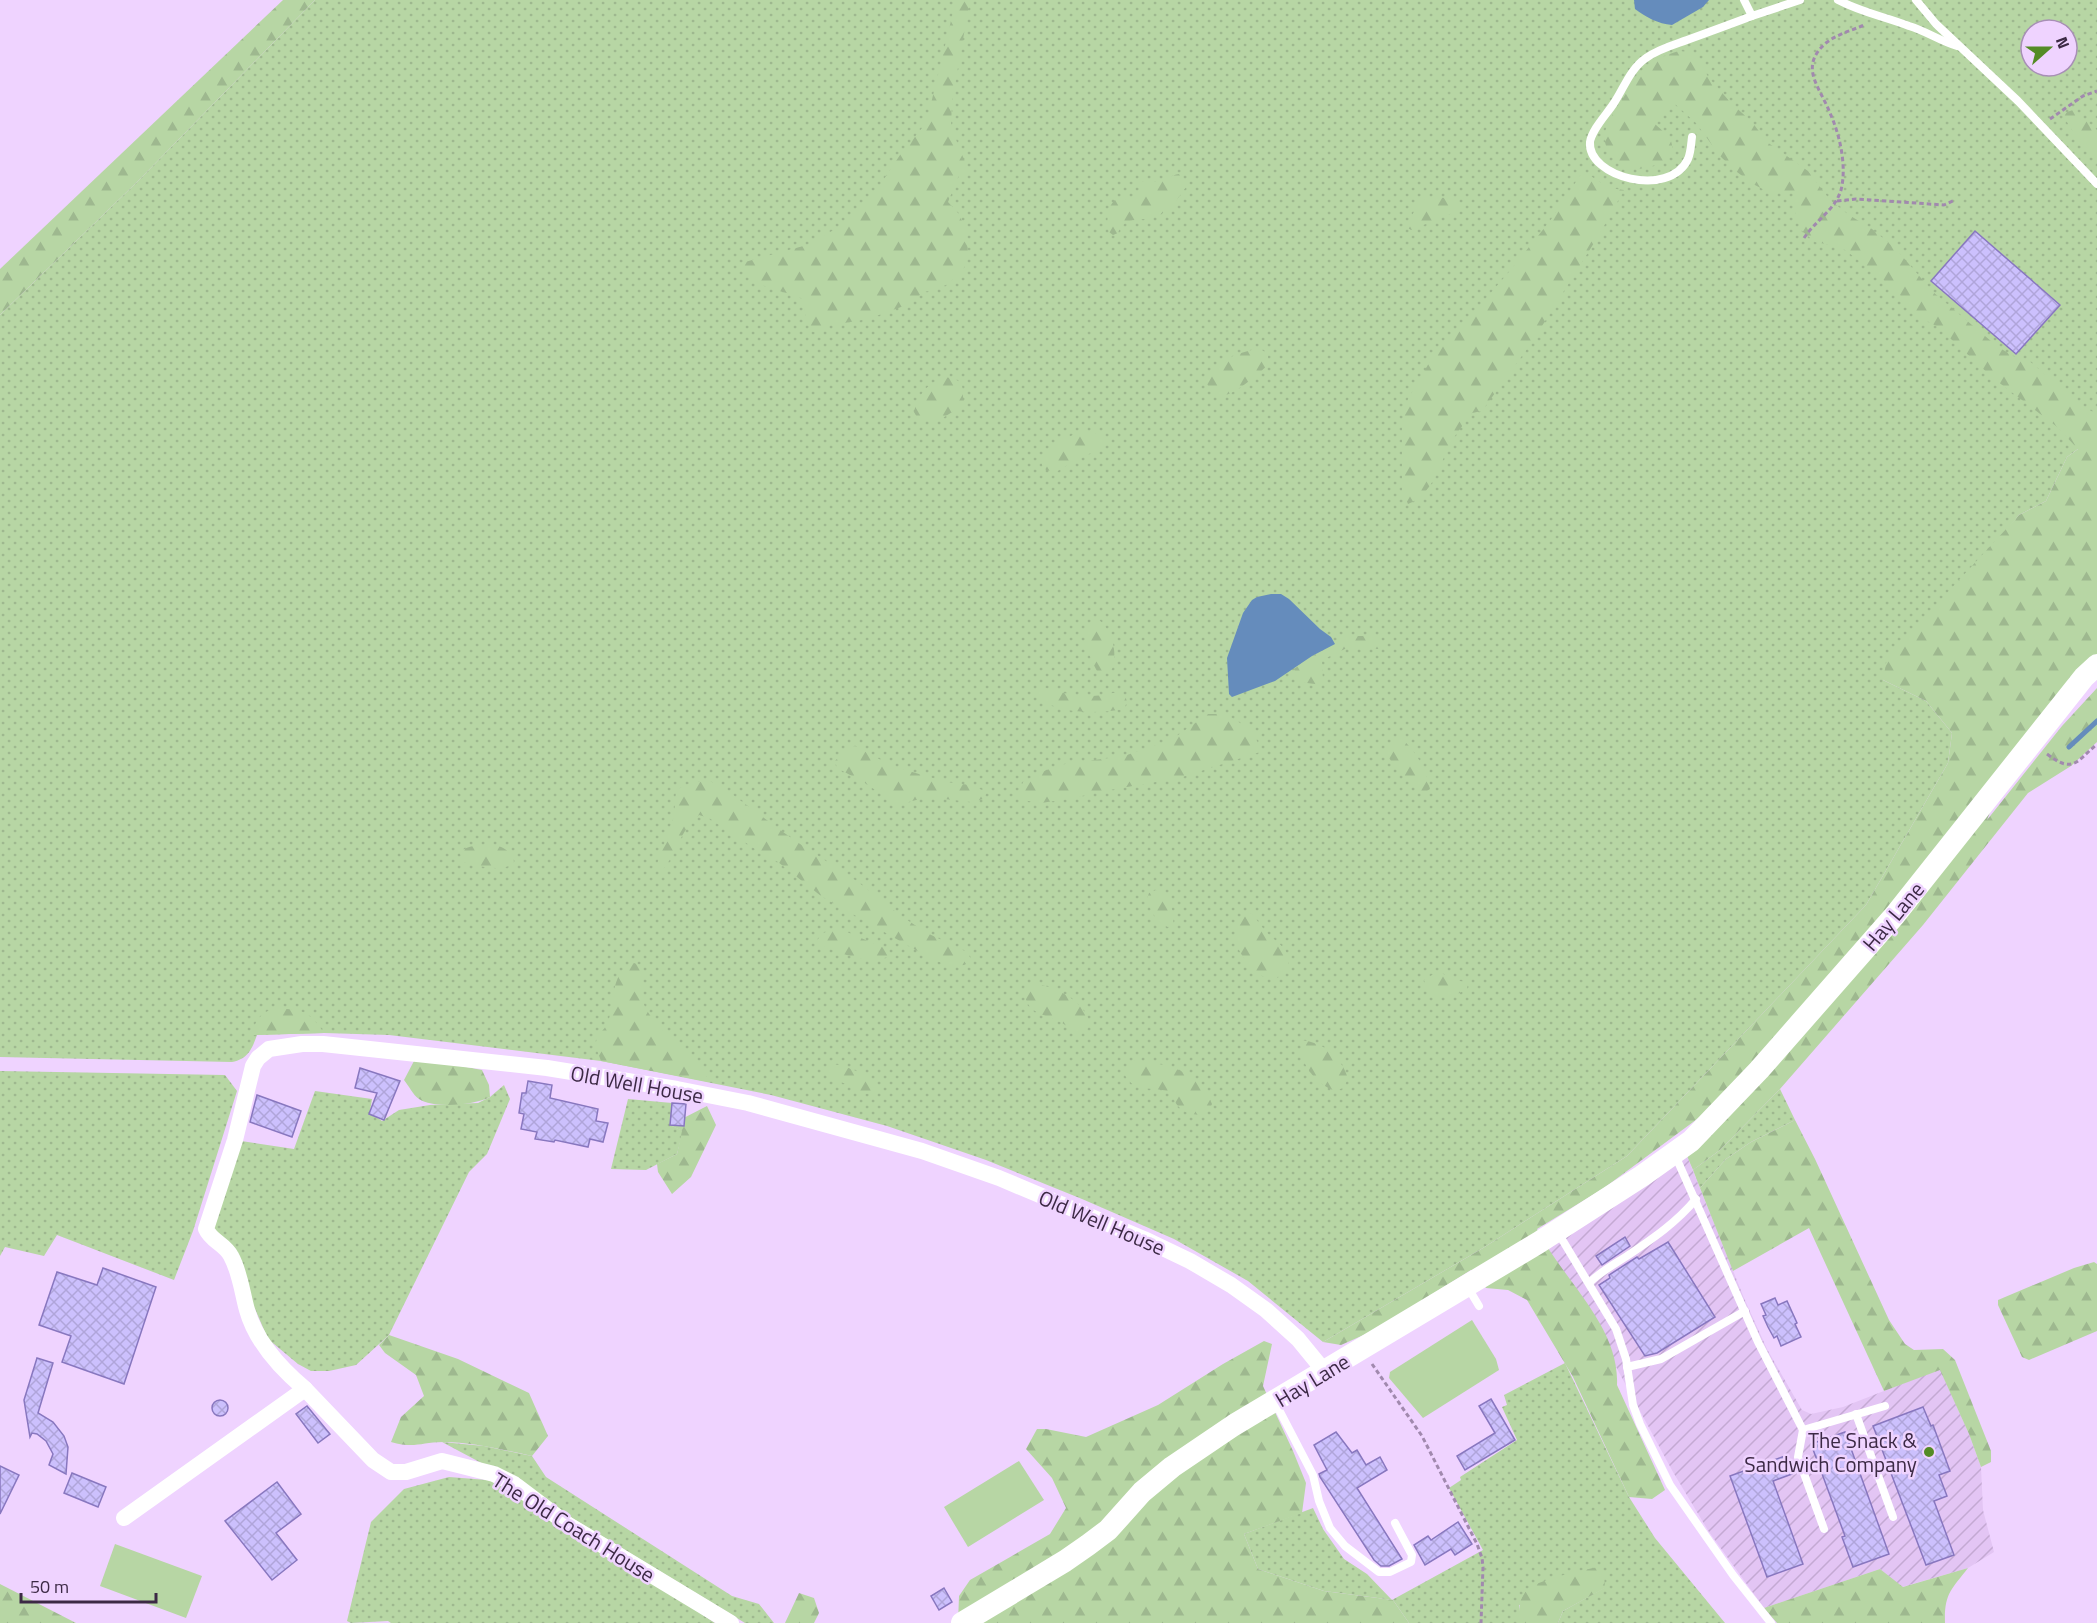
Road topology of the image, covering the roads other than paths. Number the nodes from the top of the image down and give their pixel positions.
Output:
1 (1744, 0) edge
2 (1800, 0) edge
3 (1838, 0) edge
4 (1916, 0) edge
5 (1752, 16) junction
6 (1960, 47) junction
7 (1692, 137) dead end
8 (2097, 184) edge
9 (2097, 665) edge
10 (1675, 1154) junction
11 (1696, 1199) junction
12 (1557, 1231) junction
13 (1589, 1283) junction
14 (1467, 1286) junction
15 (1479, 1306) dead end
16 (1745, 1311) junction
17 (1627, 1367) junction
18 (1324, 1372) junction
19 (304, 1389) junction
20 (1274, 1402) junction
21 (1885, 1406) dead end
22 (1856, 1414) junction
23 (1803, 1430) junction
24 (1893, 1517) dead end
25 (124, 1518) dead end
26 (1395, 1523) dead end
27 (1824, 1529) dead end
28 (731, 1623) edge
29 (962, 1623) edge
30 (1771, 1623) edge

1 - 5 lane
2 - 5 lane
3 - 6 lane
4 - 6 lane
5 - 7 lane
6 - 8 lane
9 - 10 street, Hay Lane
10 - 11 lane
10 - 12 street, Hay Lane
11 - 13 lane
11 - 16 lane
12 - 13 lane
12 - 14 street, Hay Lane
13 - 17 lane
14 - 15 lane
14 - 18 street, Hay Lane
16 - 17 lane
16 - 23 lane
17 - 30 lane
18 - 19 street, Old Well House
18 - 20 street, Hay Lane
19 - 25 street
19 - 28 street, The Old Coach House
20 - 26 lane
20 - 29 street, Hay Lane
21 - 22 lane
22 - 23 lane
22 - 24 lane
23 - 27 lane

